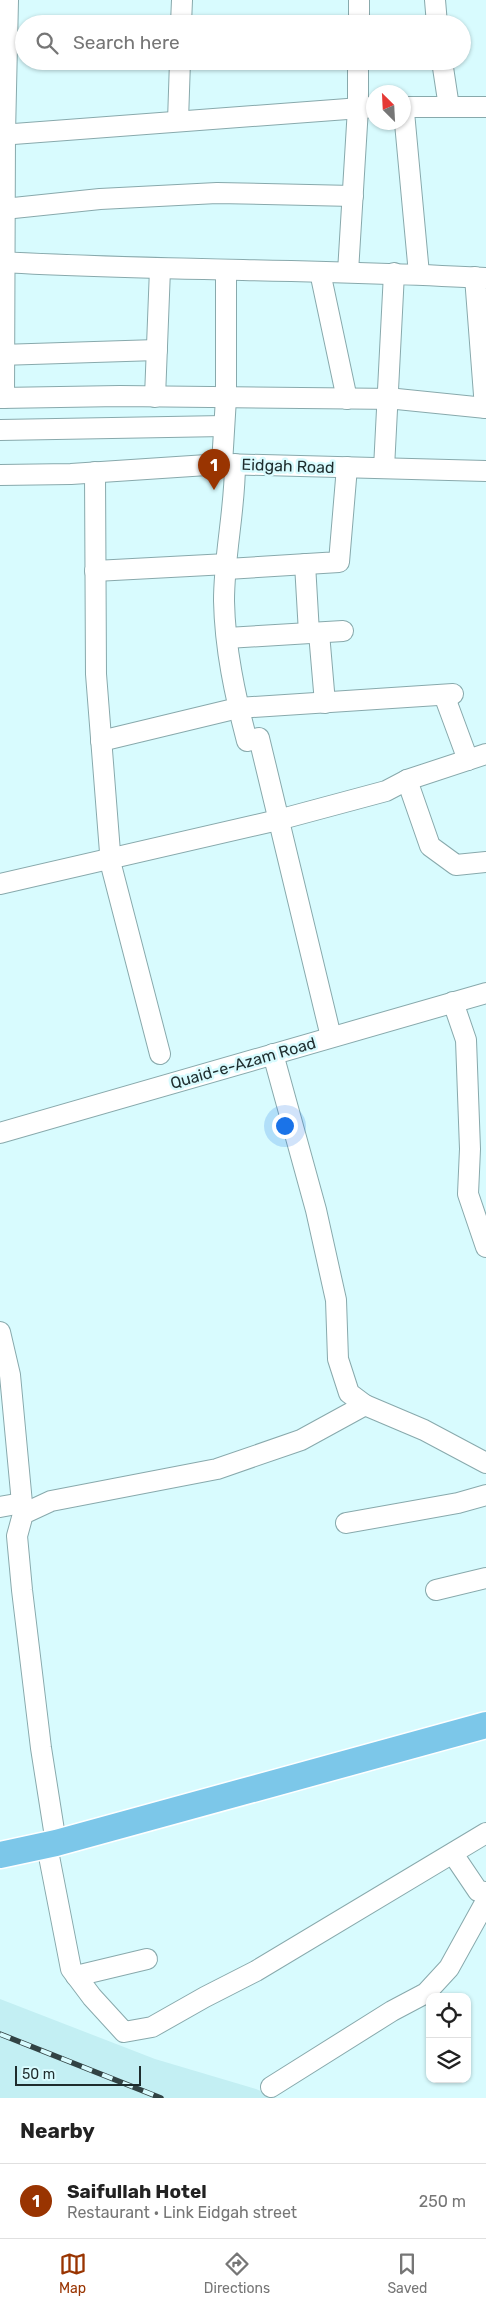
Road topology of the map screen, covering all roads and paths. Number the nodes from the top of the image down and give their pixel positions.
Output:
1 (8, 0) edge
2 (182, 0) edge
3 (359, 0) edge
4 (435, 0) edge
5 (181, 15) edge
6 (358, 15) edge
7 (436, 15) edge
8 (180, 70) edge
9 (360, 70) edge
10 (443, 70) edge
11 (366, 107) edge
12 (411, 107) edge
13 (449, 107) junction
14 (486, 107) edge
15 (178, 121) junction
16 (406, 130) edge
17 (2, 135) edge
18 (352, 196) junction
19 (4, 210) junction
20 (2, 262) edge
21 (160, 269) junction
22 (226, 270) junction
23 (320, 272) junction
24 (348, 272) junction
25 (394, 273) junction
26 (420, 274) junction
27 (480, 278) edge
28 (157, 350) junction
29 (2, 355) edge
30 (155, 397) junction
31 (2, 398) edge
32 (226, 398) junction
33 (347, 399) junction
34 (388, 399) junction
35 (485, 408) edge
36 (224, 426) junction
37 (0, 430) edge
38 (229, 464) junction
39 (347, 467) junction
40 (384, 468) junction
41 (486, 471) edge
42 (95, 472) junction
43 (0, 476) edge
44 (305, 564) junction
45 (227, 566) junction
46 (96, 571) junction
47 (343, 631) dead end
48 (314, 633) junction
49 (227, 638) junction
50 (325, 703) junction
51 (238, 708) junction
52 (101, 742) junction
53 (477, 757) edge
54 (407, 780) junction
55 (278, 820) junction
56 (110, 858) junction
57 (486, 862) edge
58 (0, 884) edge
59 (486, 993) edge
60 (453, 1002) junction
61 (331, 1037) junction
62 (160, 1054) dead end
63 (273, 1054) junction
64 (0, 1133) edge
65 (486, 1247) edge
66 (0, 1332) edge
67 (365, 1405) junction
68 (8, 1440) edge
69 (486, 1463) edge
70 (486, 1494) edge
71 (0, 1507) edge
72 (23, 1509) junction
73 (346, 1523) dead end
74 (486, 1578) edge
75 (436, 1590) dead end
76 (486, 1725) edge
77 (486, 1833) edge
78 (51, 1844) junction
79 (452, 1854) junction
80 (0, 1855) edge
81 (486, 1892) edge
82 (486, 1901) edge
83 (148, 1960) dead end
84 (76, 1976) junction
85 (271, 2087) dead end

1 - 17 street
2 - 5 street
3 - 6 street
4 - 7 street
8 - 15 street
9 - 11 street
10 - 13 street
11 - 15 street
11 - 18 street
12 - 13 street
13 - 14 street
15 - 17 street
16 - 26 street
17 - 19 street
18 - 19 street
18 - 24 street
19 - 20 street
20 - 21 street
20 - 29 street
21 - 22 street
21 - 28 street
22 - 23 street
22 - 32 street
23 - 24 street
23 - 33 street
24 - 25 street
25 - 26 street
25 - 34 street
26 - 27 street
27 - 35 street
28 - 29 street
28 - 30 street
29 - 31 street
30 - 31 street
30 - 32 street
32 - 33 street
32 - 36 street
33 - 34 street
34 - 35 street
34 - 40 street
36 - 37 street
36 - 38 street
38 - 39 street, Eidgah Road
38 - 42 street, Eidgah Road
38 - 45 street
39 - 40 street, Eidgah Road
39 - 44 street
40 - 41 street, Eidgah Road
42 - 43 street, Eidgah Road
42 - 46 street
44 - 45 street
44 - 48 street
45 - 46 street
45 - 49 street
46 - 52 street
47 - 48 street
48 - 49 street
48 - 50 street
49 - 51 street
50 - 51 street
50 - 53 street
51 - 52 street
51 - 55 street
52 - 56 street
53 - 54 street
54 - 55 street
54 - 57 street
55 - 56 street
55 - 61 street
56 - 58 street
56 - 62 street
59 - 60 street, Quaid-e-Azam Road
60 - 61 street, Quaid-e-Azam Road
60 - 65 street
61 - 63 street, Quaid-e-Azam Road
63 - 64 street, Quaid-e-Azam Road
63 - 67 street
66 - 68 street
67 - 69 street
67 - 72 street
68 - 72 street
70 - 73 street
71 - 72 street
72 - 78 street
74 - 75 street
76 - 78 main road
77 - 79 street
78 - 80 main road
78 - 84 street
79 - 81 street
79 - 84 street
82 - 85 street
83 - 84 street

